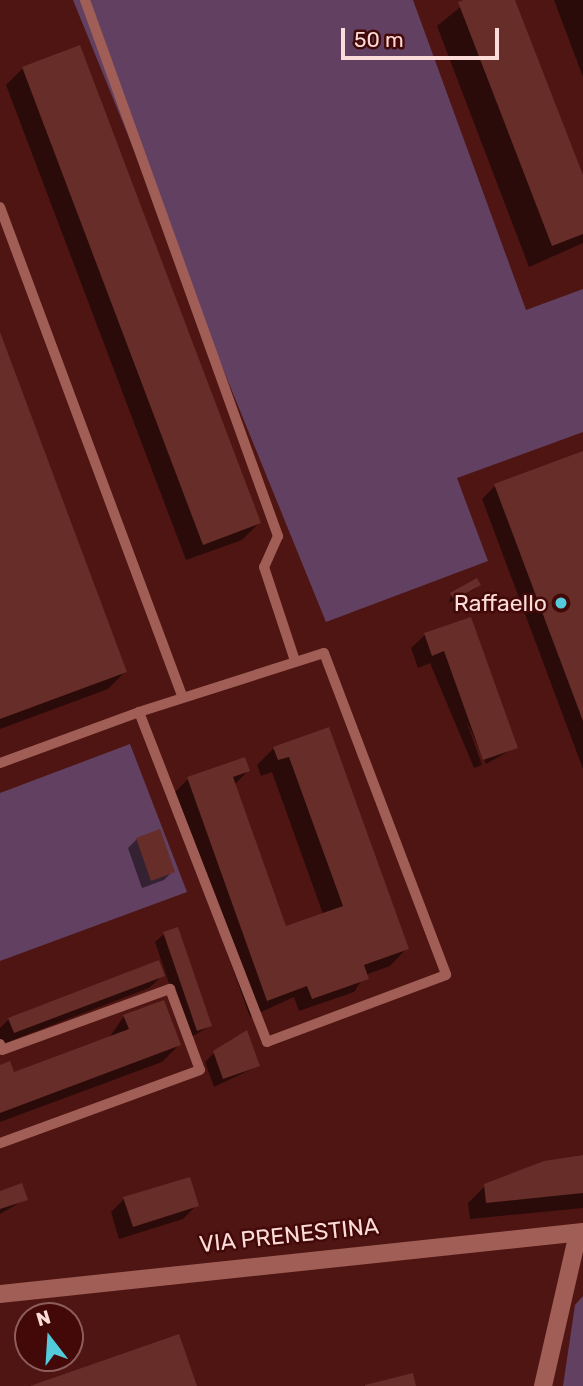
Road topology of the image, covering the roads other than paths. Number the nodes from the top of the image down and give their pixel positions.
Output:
1 (85, 0) edge
2 (0, 207) edge
3 (295, 661) junction
4 (181, 693) junction
5 (139, 712) junction
6 (0, 763) edge
7 (0, 1044) edge
8 (0, 1143) edge
9 (580, 1232) edge
10 (0, 1294) edge
11 (543, 1386) edge

1 - 3 lane
2 - 4 lane
3 - 4 lane
3 - 5 lane
4 - 5 lane
5 - 6 lane
7 - 8 lane
9 - 10 street, VIA PRENESTINA
9 - 11 street

